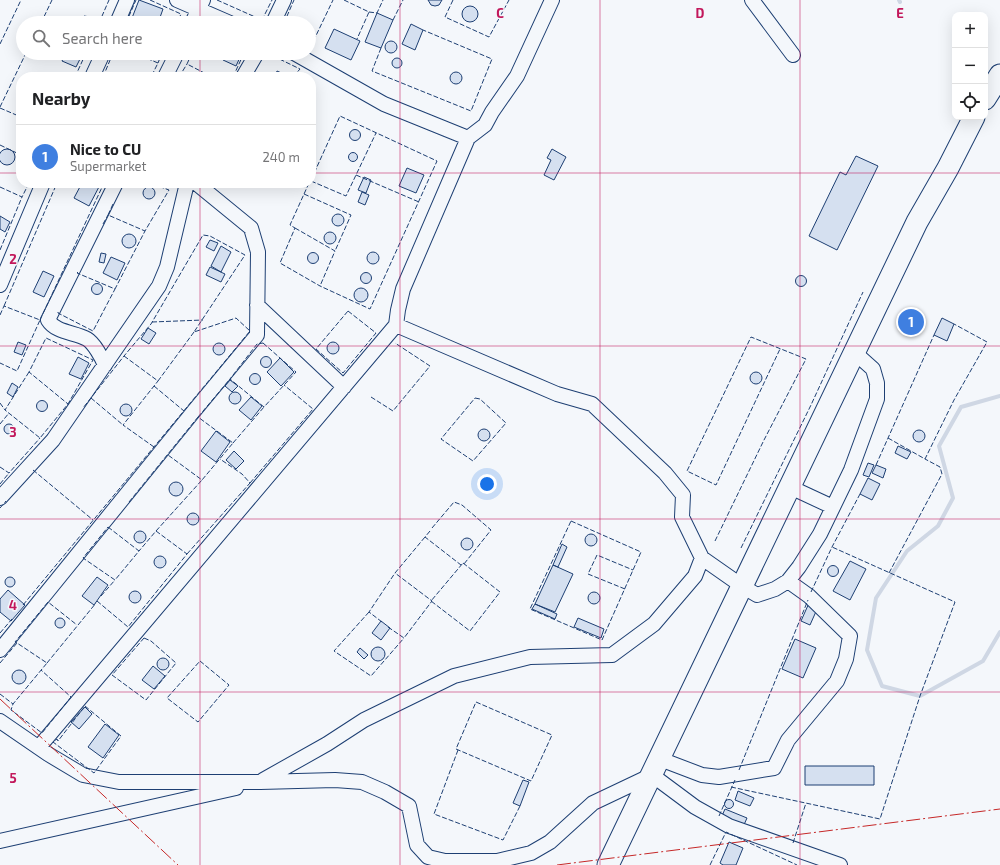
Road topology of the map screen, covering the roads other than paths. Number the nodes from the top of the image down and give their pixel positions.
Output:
1 (127, 0) edge
2 (177, 0) edge
3 (284, 0) edge
4 (552, 0) edge
5 (752, 0) edge
6 (200, 5) edge
7 (120, 16) edge
8 (195, 16) edge
9 (218, 16) edge
10 (276, 16) edge
11 (793, 55) dead end
12 (100, 60) edge
13 (174, 60) edge
14 (253, 60) edge
15 (306, 60) edge
16 (94, 72) edge
17 (168, 72) edge
18 (247, 72) edge
19 (1000, 75) edge
20 (988, 94) edge
21 (972, 120) edge
22 (468, 138) junction
23 (42, 188) edge
24 (114, 188) edge
25 (186, 188) edge
26 (202, 188) edge
27 (0, 285) edge
28 (257, 305) junction
29 (396, 324) junction
30 (854, 352) junction
31 (105, 365) junction
32 (344, 386) junction
33 (790, 486) junction
34 (0, 498) edge
35 (833, 507) junction
36 (702, 558) junction
37 (788, 581) junction
38 (742, 586) junction
39 (0, 650) edge
40 (0, 721) edge
41 (44, 750) junction
42 (656, 767) junction
43 (260, 782) junction
44 (0, 841) edge
45 (608, 865) edge
46 (840, 865) edge

1 - 7 street
2 - 6 street
3 - 10 street
4 - 22 street
5 - 11 street
6 - 8 street
6 - 9 street
12 - 16 street
13 - 17 street
14 - 18 street
15 - 22 street
19 - 20 highway
21 - 30 highway
22 - 29 street
23 - 27 street
24 - 31 street
25 - 31 street
26 - 28 street
28 - 32 street
28 - 39 street
29 - 32 street
29 - 36 street
30 - 33 highway
30 - 35 street
31 - 34 street
32 - 41 street
33 - 35 street
33 - 38 highway
35 - 37 street
36 - 38 street
36 - 43 street
37 - 38 street
37 - 42 street
38 - 42 highway
40 - 41 street
41 - 43 street
42 - 43 street
42 - 45 highway
42 - 46 street
43 - 44 street

